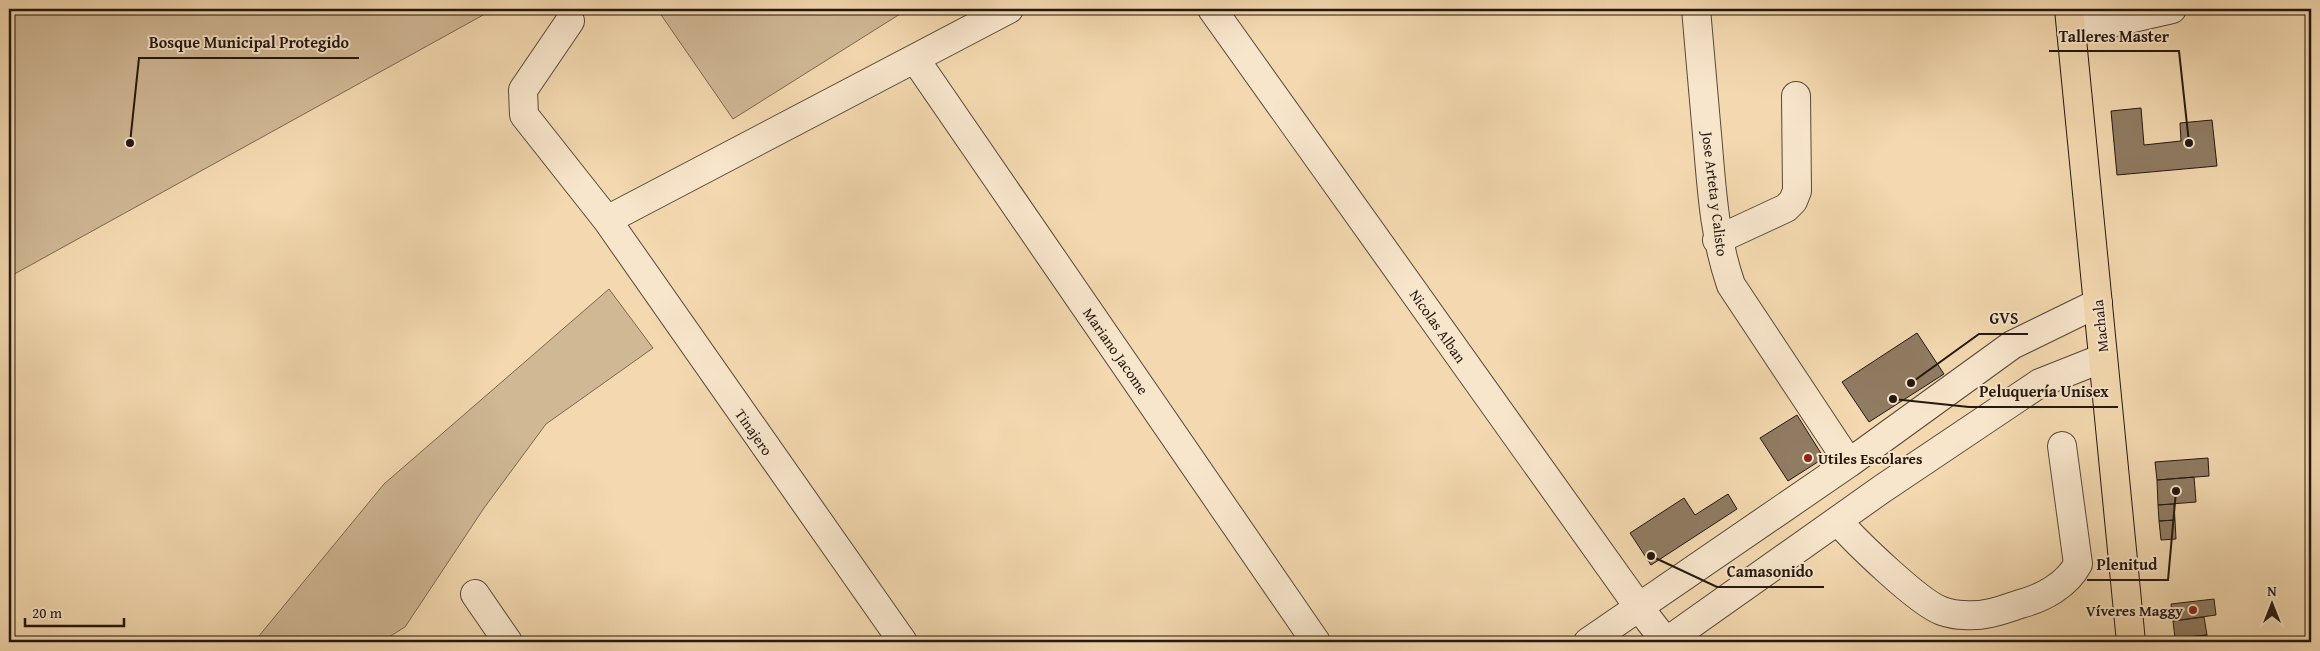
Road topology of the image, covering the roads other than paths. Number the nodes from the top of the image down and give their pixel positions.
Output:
1 (1008, 9) edge
2 (1212, 9) edge
3 (1696, 9) edge
4 (2172, 9) edge
5 (2070, 20) edge
6 (570, 21) dead end
7 (915, 59) junction
8 (1796, 96) dead end
9 (607, 220) junction
10 (1717, 240) junction
11 (2098, 303) junction
12 (2103, 358) junction
13 (2062, 446) dead end
14 (1848, 463) junction
15 (1838, 521) junction
16 (475, 594) dead end
17 (1638, 606) junction
18 (508, 642) edge
19 (904, 642) edge
20 (1316, 642) edge
21 (1588, 642) edge
22 (1666, 642) edge
23 (2131, 642) edge

1 - 7 street
2 - 17 street, Nicolas Alban
3 - 10 street, Jose Arteta y Calisto
4 - 5 street
5 - 11 main road, Machala
6 - 9 street, Tinajero
7 - 9 street
7 - 20 street, Mariano Jacome
8 - 10 street
9 - 19 street, Tinajero
10 - 14 street, Jose Arteta y Calisto
11 - 12 main road, Machala
11 - 14 street
12 - 15 street
12 - 23 main road, Machala
13 - 15 street
14 - 17 street
15 - 22 street
16 - 18 street
17 - 21 street
17 - 22 street, Nicolas Alban

